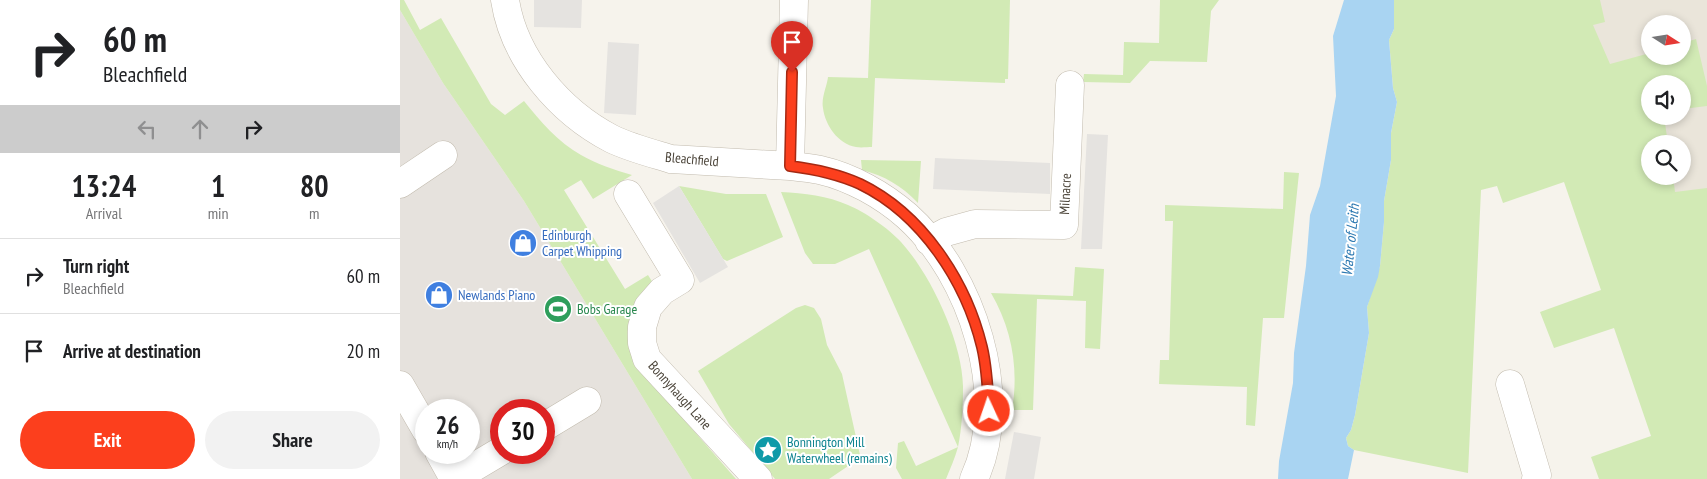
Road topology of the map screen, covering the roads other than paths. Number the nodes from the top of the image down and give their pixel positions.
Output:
1 (505, 0) edge
2 (794, 0) edge
3 (1070, 85) dead end
4 (443, 155) dead end
5 (790, 166) junction
6 (400, 184) edge
7 (628, 194) dead end
8 (929, 241) junction
9 (1510, 384) dead end
10 (400, 385) edge
11 (587, 401) dead end
12 (415, 411) edge
13 (555, 420) edge
14 (490, 458) edge
15 (448, 464) edge
16 (458, 478) edge
17 (758, 479) edge
18 (974, 479) edge
19 (1536, 479) edge

1 - 5 street, Bleachfield
2 - 5 street
3 - 8 street, Milnacre
4 - 6 street
5 - 8 street, Bleachfield
7 - 17 street, Bonnyhaugh Lane
8 - 18 street, Bleachfield
9 - 19 street
10 - 12 street
11 - 13 street
14 - 16 street
15 - 16 street

